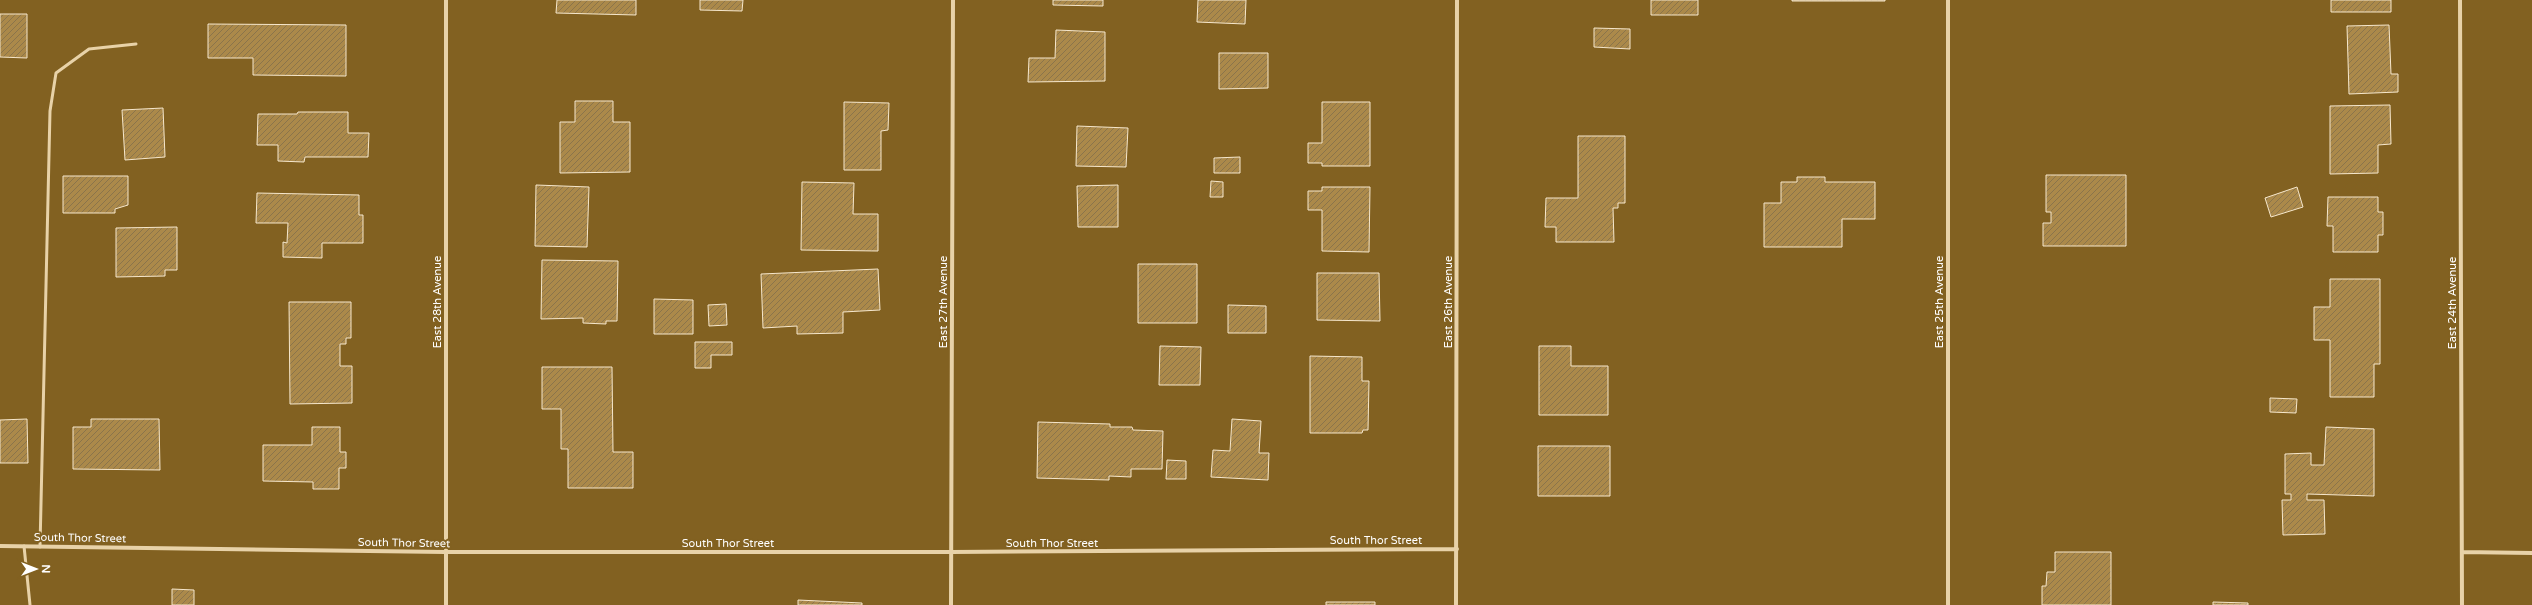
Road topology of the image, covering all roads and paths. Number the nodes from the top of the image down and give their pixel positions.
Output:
1 (446, 0) edge
2 (953, 0) edge
3 (1457, 0) edge
4 (1948, 0) edge
5 (2460, 0) edge
6 (136, 44) dead end
7 (0, 546) edge
8 (24, 546) junction
9 (40, 547) junction
10 (1457, 549) junction
11 (445, 552) junction
12 (951, 552) junction
13 (2462, 552) junction
14 (2532, 553) edge
15 (30, 605) edge
16 (446, 605) edge
17 (951, 605) edge
18 (1456, 605) edge
19 (1948, 605) edge
20 (2462, 605) edge

1 - 11 street, East 28th Avenue
2 - 12 street, East 27th Avenue
3 - 10 street, East 26th Avenue
4 - 19 street, East 25th Avenue
5 - 13 street, East 24th Avenue
6 - 9 lane
7 - 8 street, South Thor Street
8 - 9 street, South Thor Street
8 - 15 lane
9 - 11 street, South Thor Street
10 - 12 street, South Thor Street
10 - 18 street, East 26th Avenue
11 - 12 street, South Thor Street
11 - 16 street, East 28th Avenue
12 - 17 street, East 27th Avenue
13 - 14 street
13 - 20 street, East 24th Avenue

